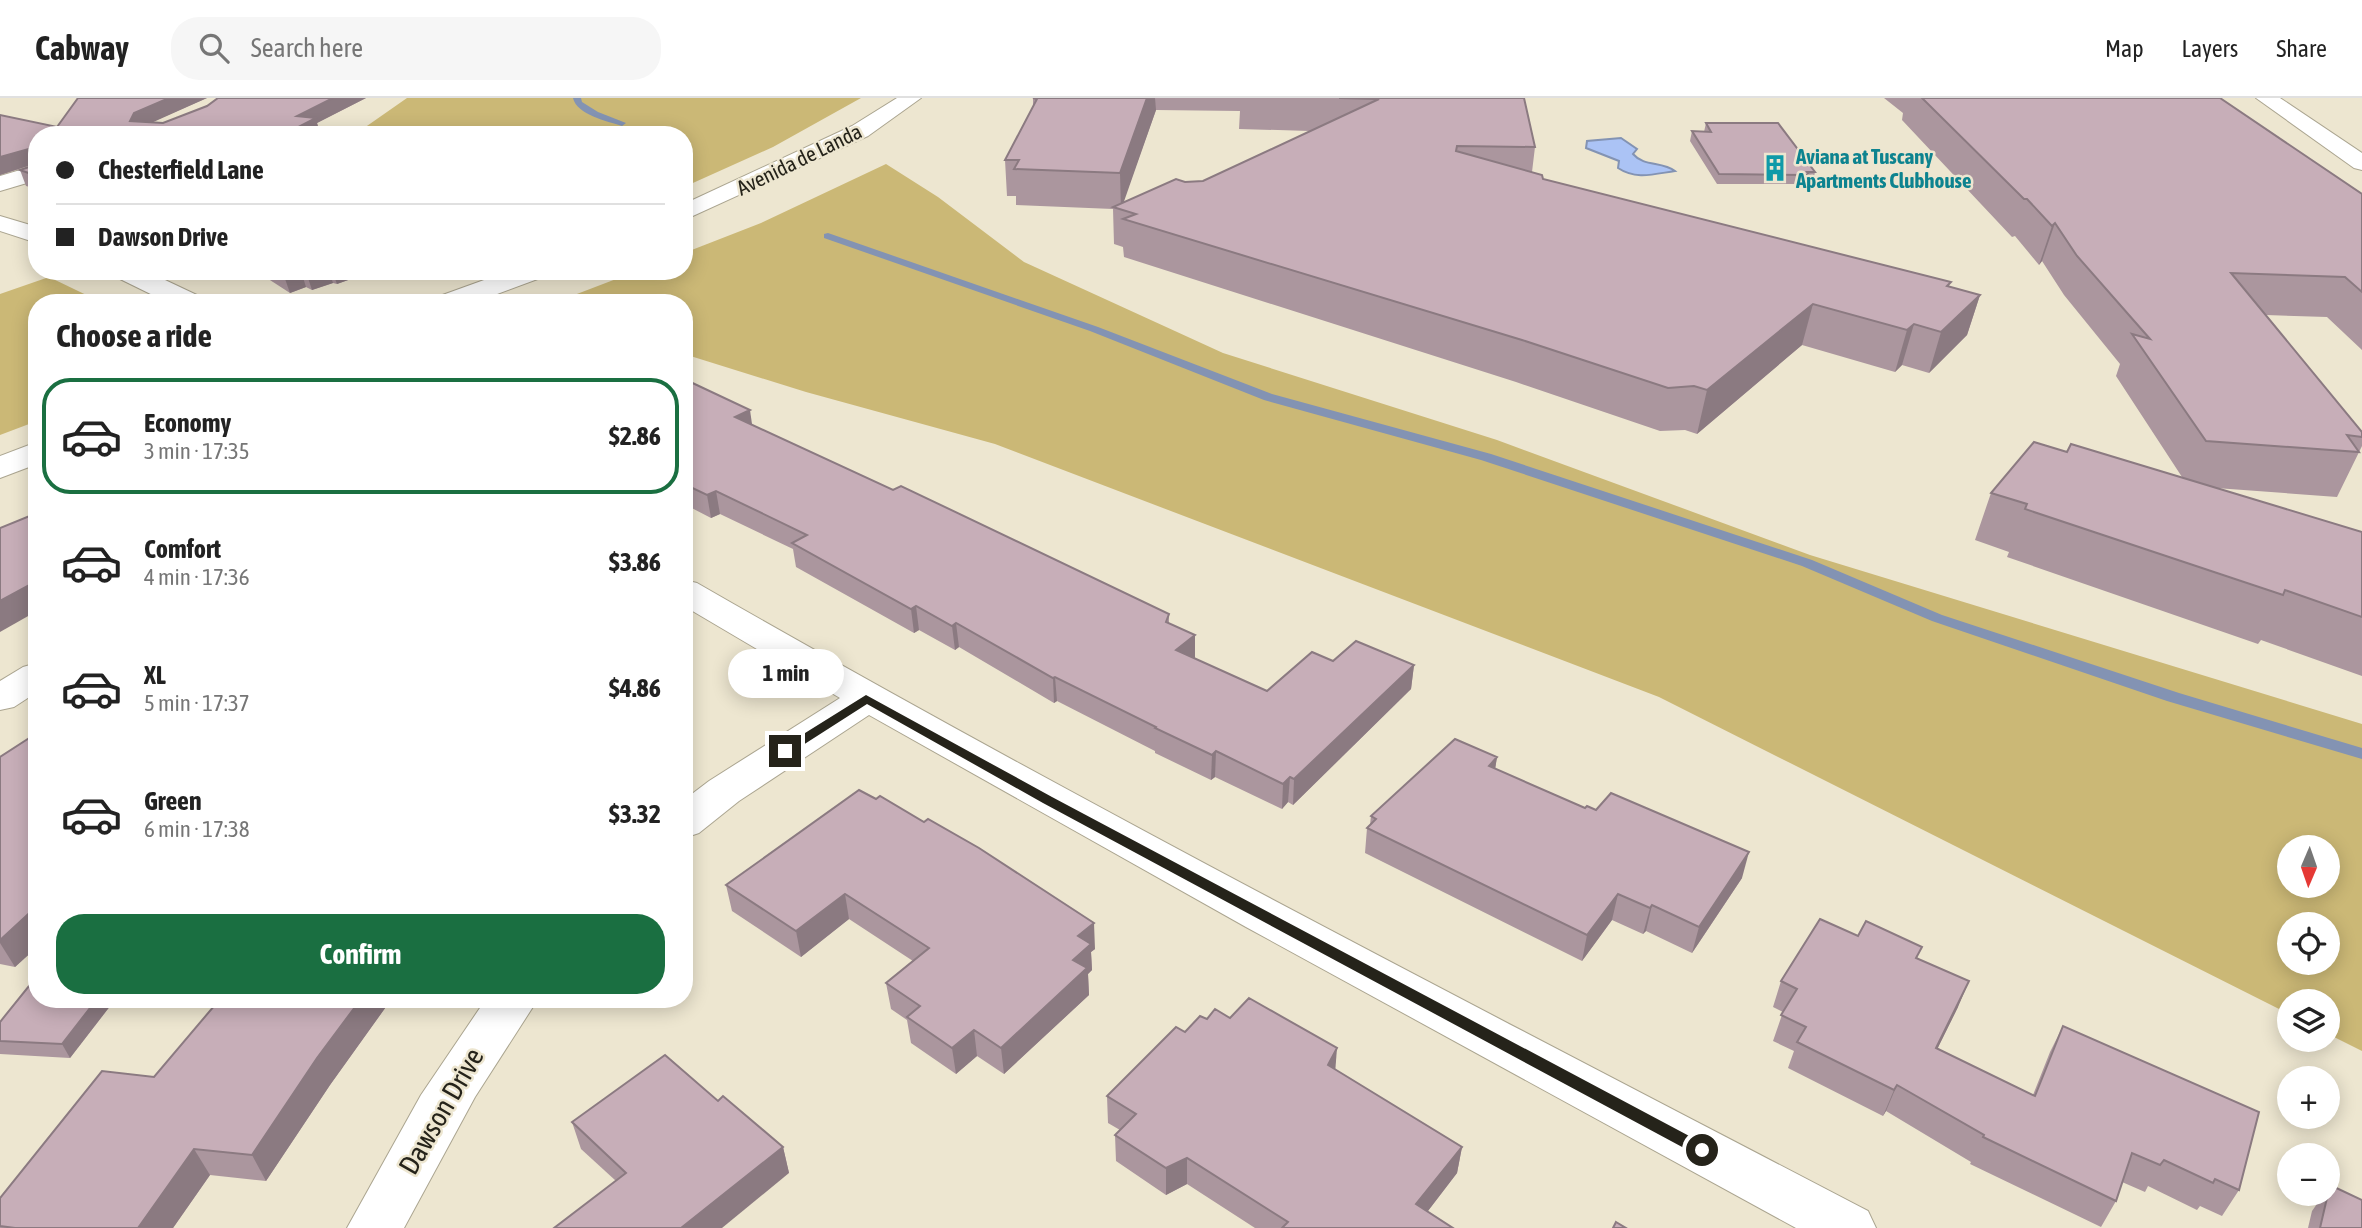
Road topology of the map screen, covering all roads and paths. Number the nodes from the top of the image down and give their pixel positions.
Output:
1 (911, 98) edge
2 (2266, 98) edge
3 (2362, 163) edge
4 (28, 175) edge
5 (0, 184) edge
6 (693, 208) edge
7 (0, 223) edge
8 (28, 233) edge
9 (144, 280) edge
10 (510, 280) edge
11 (172, 294) edge
12 (471, 294) edge
13 (28, 456) edge
14 (0, 468) edge
15 (693, 596) edge
16 (28, 681) edge
17 (0, 698) edge
18 (866, 699) junction
19 (693, 816) edge
20 (507, 1008) edge
21 (375, 1228) edge
22 (1848, 1228) edge

1 - 6 street, Avenida de Landa
2 - 3 street
4 - 5 street
7 - 8 street
9 - 11 street
10 - 12 street
13 - 14 street
15 - 18 street
16 - 17 street
18 - 19 street
18 - 22 street
20 - 21 street, Dawson Drive

